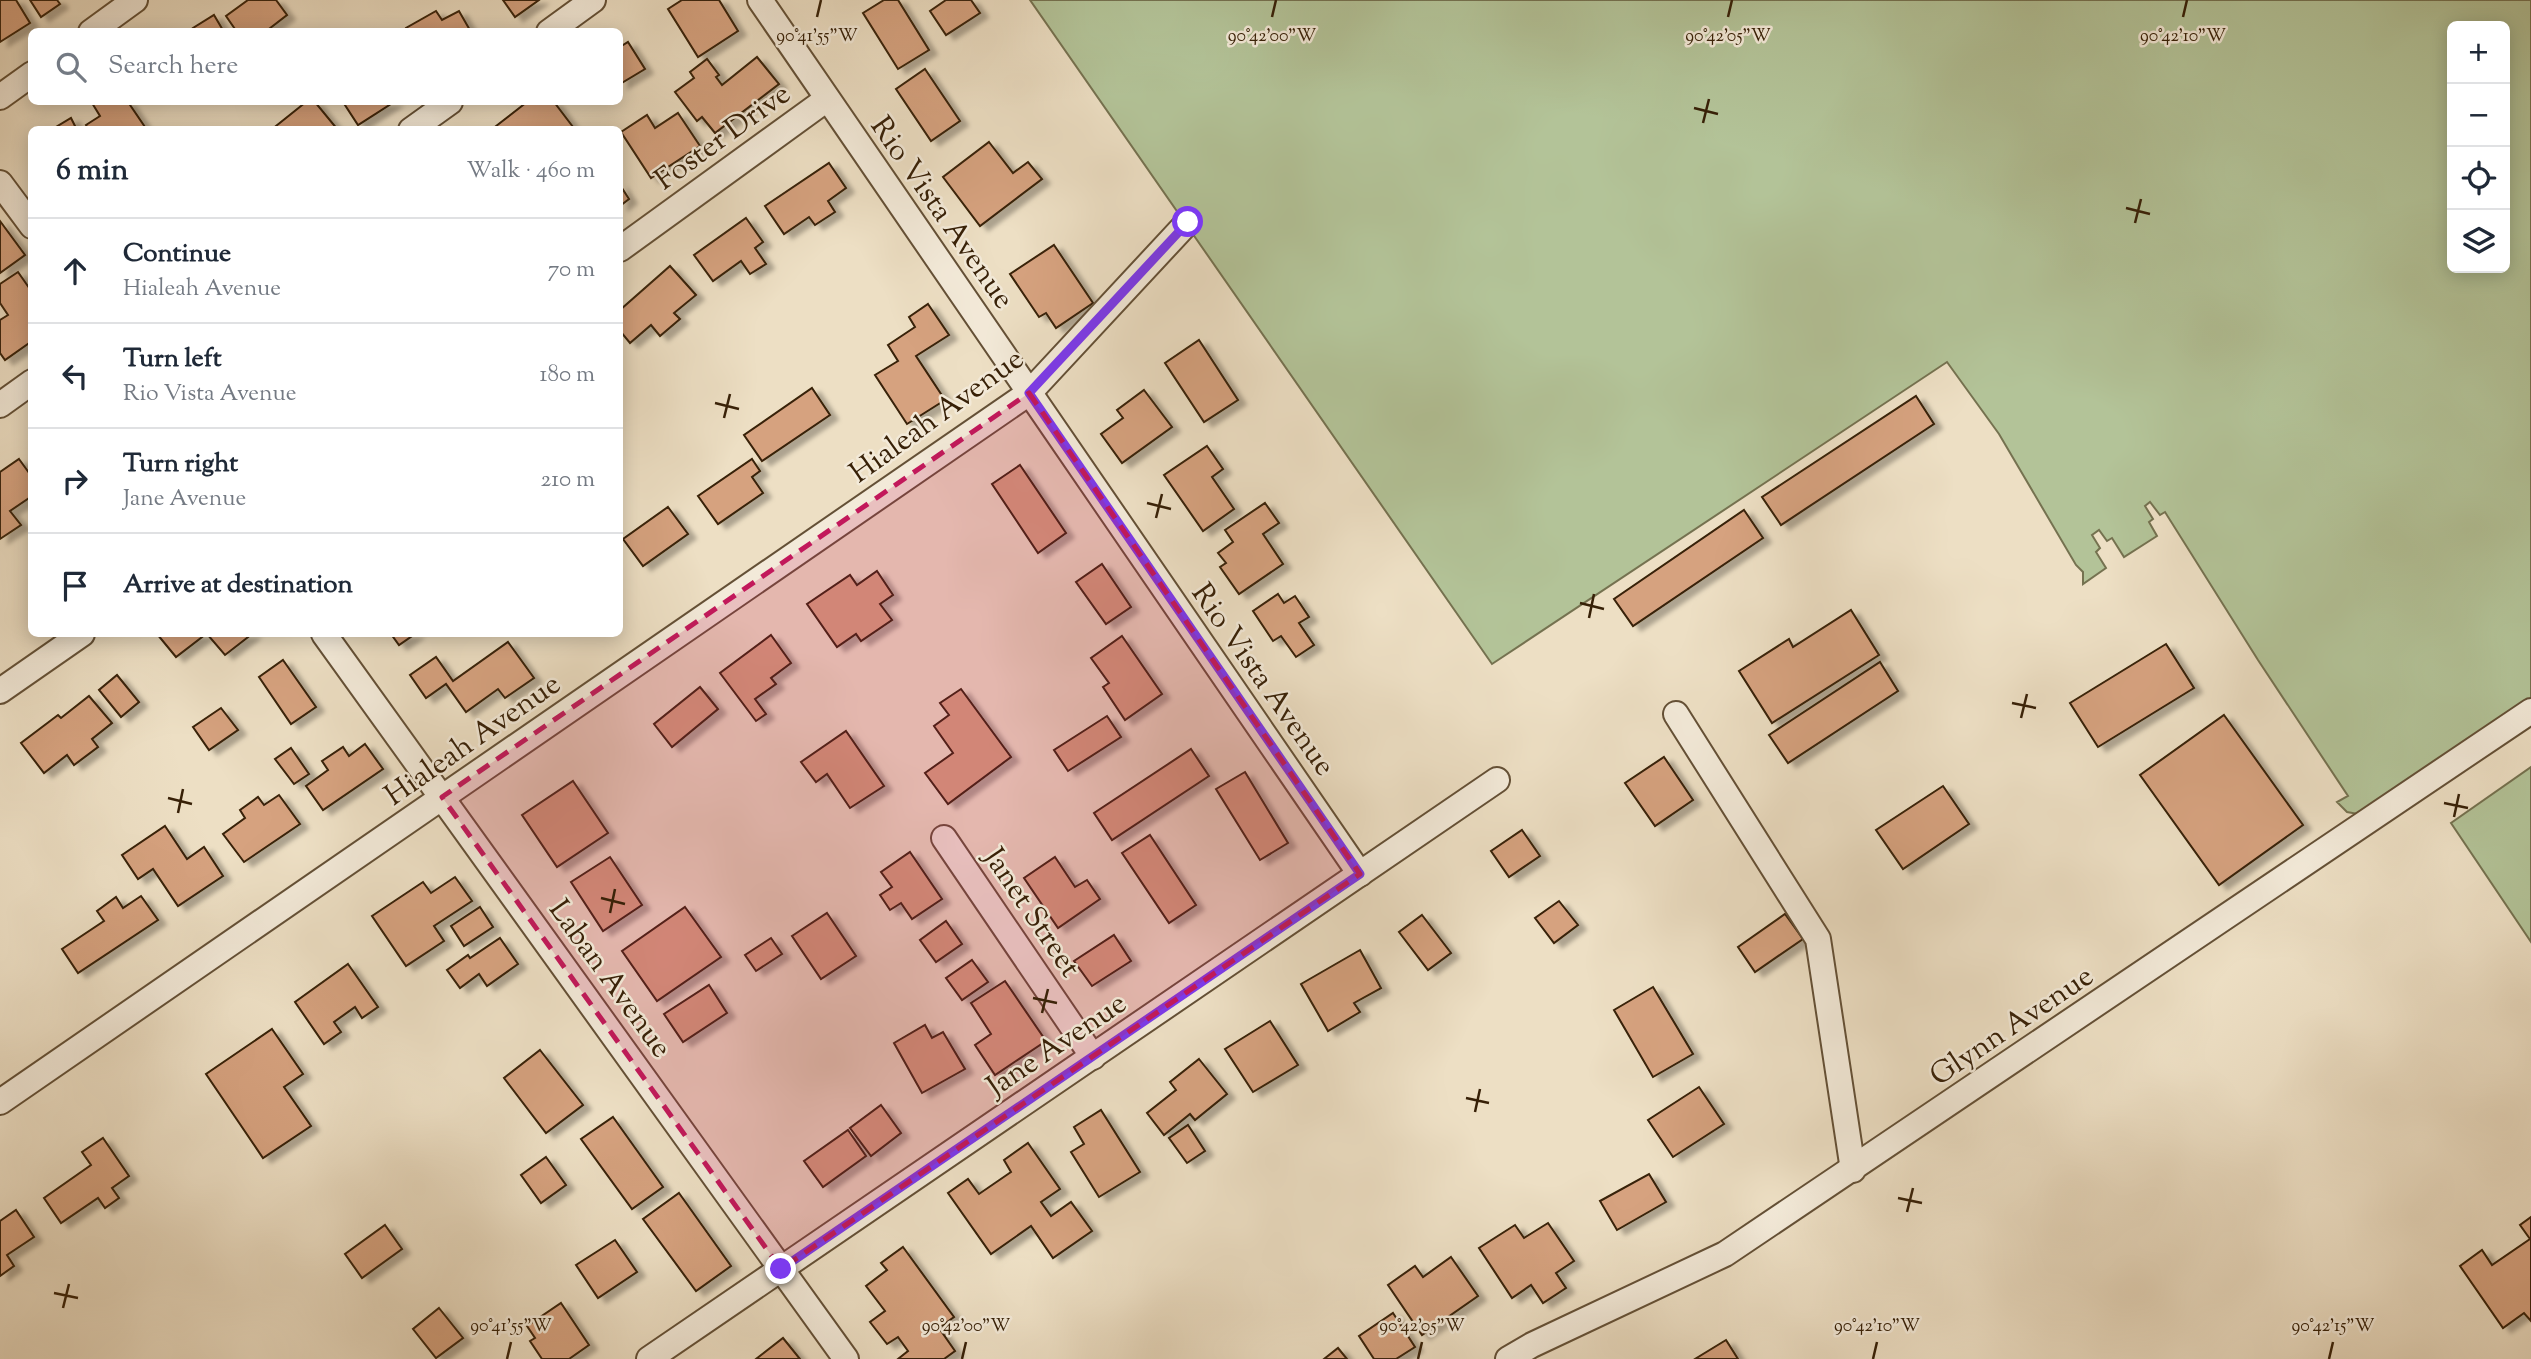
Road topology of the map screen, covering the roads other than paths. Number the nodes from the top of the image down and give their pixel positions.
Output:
1 (135, 0) edge
2 (593, 0) edge
3 (760, 0) edge
4 (96, 28) edge
5 (554, 28) edge
6 (28, 77) edge
7 (0, 97) edge
8 (827, 99) junction
9 (446, 105) edge
10 (417, 126) edge
11 (0, 183) edge
12 (28, 221) edge
13 (1188, 222) dead end
14 (623, 247) edge
15 (28, 385) edge
16 (1029, 393) junction
17 (0, 405) edge
18 (78, 637) edge
19 (326, 637) edge
20 (0, 691) edge
21 (2531, 710) edge
22 (1676, 714) dead end
23 (1497, 780) dead end
24 (442, 797) junction
25 (944, 838) dead end
26 (1360, 874) junction
27 (1093, 1056) junction
28 (0, 1102) edge
29 (1853, 1170) junction
30 (781, 1269) junction
31 (649, 1359) edge
32 (846, 1359) edge
33 (1508, 1359) edge

1 - 4 street
2 - 5 street
3 - 8 street, Rio Vista Avenue
6 - 7 street
8 - 14 street, Foster Drive
8 - 16 street, Rio Vista Avenue
9 - 10 street
11 - 12 street
13 - 16 street, Hialeah Avenue
15 - 17 street
16 - 24 street, Hialeah Avenue
16 - 26 street, Rio Vista Avenue
18 - 20 street
19 - 24 street, Laban Avenue
21 - 29 street, Glynn Avenue
22 - 29 street
23 - 26 street, Jane Avenue
24 - 28 street, Hialeah Avenue
24 - 30 street, Laban Avenue
25 - 27 street, Janet Street
26 - 27 street, Jane Avenue
27 - 30 street, Jane Avenue
29 - 33 street, Glynn Avenue
30 - 31 street, Jane Avenue
30 - 32 street, Laban Avenue

